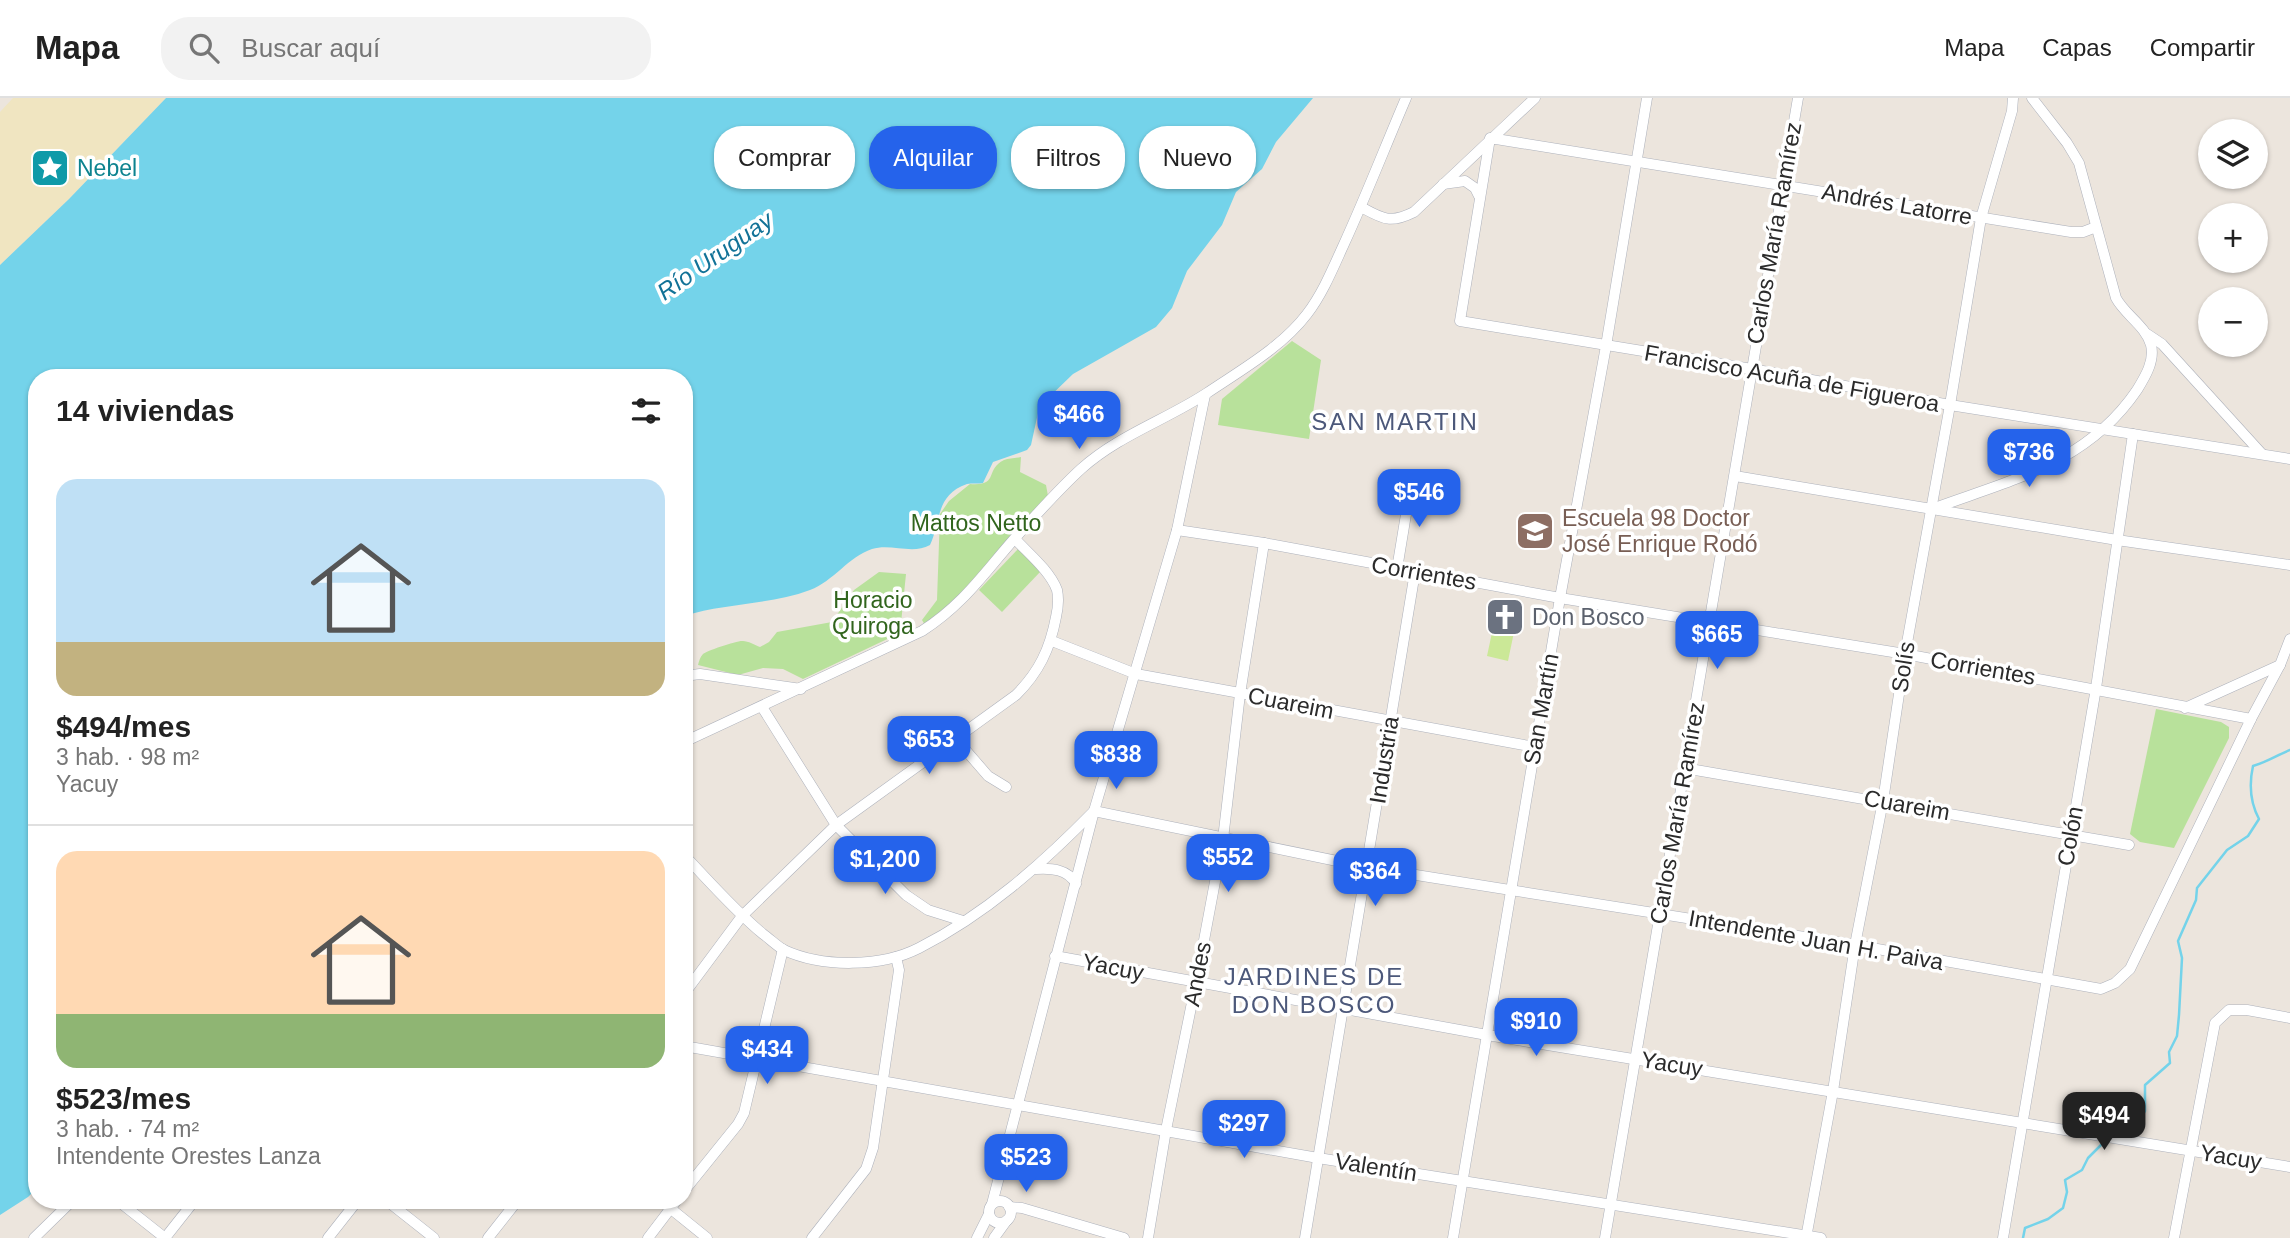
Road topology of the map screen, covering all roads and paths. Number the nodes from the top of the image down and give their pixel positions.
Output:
1 (1406, 98) edge
2 (1535, 98) edge
3 (1647, 98) edge
4 (1798, 98) edge
5 (2013, 98) edge
6 (2032, 98) edge
7 (1490, 138) junction
8 (1637, 162) junction
9 (1782, 184) junction
10 (1443, 185) junction
11 (1480, 197) junction
12 (1361, 207) junction
13 (1981, 218) junction
14 (2096, 226) junction
15 (2144, 331) junction
16 (1606, 346) junction
17 (1752, 369) junction
18 (1205, 395) junction
19 (1950, 405) junction
20 (2103, 429) junction
21 (2133, 433) junction
22 (2262, 454) junction
23 (2290, 459) edge
24 (1735, 476) junction
25 (1411, 484) dead end
26 (1932, 509) junction
27 (1177, 530) junction
28 (1015, 538) junction
29 (2117, 540) junction
30 (1264, 543) junction
31 (2290, 565) edge
32 (1397, 569) junction
33 (1415, 572) junction
34 (1560, 598) junction
35 (1711, 622) junction
36 (2290, 639) edge
37 (1052, 641) junction
38 (1905, 654) junction
39 (2280, 665) junction
40 (1136, 674) junction
41 (693, 675) edge
42 (2096, 688) junction
43 (801, 689) junction
44 (1240, 694) junction
45 (762, 707) junction
46 (2184, 708) junction
47 (2251, 719) junction
48 (1390, 722) junction
49 (693, 738) edge
50 (956, 739) junction
51 (1535, 747) junction
52 (1684, 768) junction
53 (1006, 787) dead end
54 (1883, 801) junction
55 (1094, 811) junction
56 (836, 825) junction
57 (2070, 835) junction
58 (1223, 839) junction
59 (2129, 845) dead end
60 (693, 864) edge
61 (1366, 867) junction
62 (1036, 869) junction
63 (1076, 884) junction
64 (1511, 891) junction
65 (1659, 913) junction
66 (742, 916) junction
67 (963, 921) junction
68 (1855, 945) junction
69 (783, 949) junction
70 (1055, 956) junction
71 (896, 957) junction
72 (2047, 981) junction
73 (693, 982) edge
74 (1196, 983) junction
75 (1342, 1009) junction
76 (2290, 1018) edge
77 (1487, 1035) junction
78 (693, 1048) edge
79 (1636, 1058) junction
80 (758, 1061) junction
81 (883, 1083) junction
82 (1833, 1091) junction
83 (1020, 1105) junction
84 (2023, 1123) junction
85 (1166, 1130) junction
86 (2190, 1150) junction
87 (1318, 1158) junction
88 (2290, 1167) edge
89 (693, 1180) edge
90 (1000, 1182) junction
91 (1462, 1182) junction
92 (1610, 1205) junction
93 (64, 1209) edge
94 (128, 1209) edge
95 (188, 1209) edge
96 (351, 1209) edge
97 (397, 1209) edge
98 (511, 1209) edge
99 (670, 1209) edge
100 (679, 1209) edge
101 (991, 1209) junction
102 (1008, 1212) junction
103 (1806, 1237) edge
104 (34, 1238) edge
105 (165, 1238) edge
106 (328, 1238) edge
107 (434, 1238) edge
108 (488, 1238) edge
109 (648, 1238) edge
110 (707, 1238) edge
111 (812, 1238) edge
112 (977, 1238) edge
113 (994, 1238) edge
114 (1124, 1238) edge
115 (1148, 1238) edge
116 (1305, 1238) edge
117 (1453, 1238) edge
118 (1605, 1238) edge
119 (1821, 1238) edge
120 (2003, 1238) edge
121 (2174, 1238) edge

1 - 12 street
2 - 7 street
3 - 8 street, San Martín
4 - 9 street, Carlos María Ramírez
5 - 13 street, Solís
6 - 14 street
7 - 8 street, Andrés Latorre
7 - 10 street
7 - 11 street
8 - 9 street, Andrés Latorre
8 - 16 street, San Martín
9 - 13 street, Andrés Latorre
9 - 17 street, Carlos María Ramírez
10 - 11 street
10 - 12 street
11 - 16 street, Francisco Acuña de Figueroa
12 - 18 street
13 - 14 street, Andrés Latorre
13 - 19 street, Solís
14 - 15 street
15 - 20 street
15 - 22 street
16 - 17 street, Francisco Acuña de Figueroa
16 - 34 street, San Martín
17 - 19 street, Francisco Acuña de Figueroa
17 - 24 street, Carlos María Ramírez
18 - 27 street
18 - 28 street
19 - 20 street, Francisco Acuña de Figueroa
19 - 26 street, Solís
20 - 21 street, Francisco Acuña de Figueroa
20 - 26 street
21 - 22 street, Francisco Acuña de Figueroa
21 - 29 street, Colón
22 - 23 street, Francisco Acuña de Figueroa
24 - 26 street
24 - 35 street, Carlos María Ramírez
25 - 32 street
26 - 29 street
26 - 38 street, Solís
27 - 30 street, Corrientes
27 - 40 street
28 - 37 street
28 - 43 street
29 - 31 street
29 - 42 street, Colón
30 - 32 street, Corrientes
30 - 44 street, Andes
32 - 33 street, Corrientes
33 - 34 street, Corrientes
33 - 48 street, Industria
34 - 35 street, Corrientes
34 - 51 street, San Martín
35 - 38 street, Corrientes
35 - 52 street, Carlos María Ramírez
36 - 39 street, Intendente Juan H. Paiva
37 - 40 street, Cuareim
37 - 50 street
38 - 42 street, Corrientes
38 - 54 street, Solís
39 - 46 street
39 - 47 street, Intendente Juan H. Paiva
40 - 44 street, Cuareim
40 - 55 street
41 - 43 street
42 - 46 street, Corrientes
42 - 57 street, Colón
43 - 45 street
44 - 48 street, Cuareim
44 - 58 street, Andes
45 - 49 street
45 - 56 street
46 - 47 street, Corrientes
47 - 72 street, Intendente Juan H. Paiva
48 - 51 street, Cuareim
48 - 61 street, Industria
50 - 53 street
50 - 56 street
51 - 64 street, San Martín
52 - 54 street, Cuareim
52 - 65 street, Carlos María Ramírez
54 - 57 street, Cuareim
54 - 68 street, Solís
55 - 58 street, Intendente Juan H. Paiva
55 - 62 street
55 - 63 street
56 - 66 street
56 - 67 street
57 - 59 street, Cuareim
57 - 72 street, Colón
58 - 61 street, Intendente Juan H. Paiva
58 - 74 street, Andes
60 - 66 street
61 - 64 street, Intendente Juan H. Paiva
61 - 75 street, Industria
62 - 63 street
62 - 67 street
63 - 70 street
64 - 65 street, Intendente Juan H. Paiva
64 - 77 street, San Martín
65 - 68 street, Intendente Juan H. Paiva
65 - 79 street, Carlos María Ramírez
66 - 69 street
66 - 73 street
67 - 71 street
68 - 72 street, Intendente Juan H. Paiva
68 - 82 street, Solís
69 - 71 street
69 - 80 street
70 - 74 street, Yacuy
70 - 83 street
71 - 81 street
72 - 84 street, Colón
74 - 75 street, Yacuy
74 - 85 street, Andes
75 - 77 street, Yacuy
75 - 87 street, Industria
76 - 86 street
77 - 79 street, Yacuy
77 - 91 street, San Martín
78 - 80 street, Valentín
79 - 82 street, Yacuy
79 - 92 street, Carlos María Ramírez
80 - 81 street, Valentín
80 - 89 street
81 - 83 street, Valentín
81 - 111 street
82 - 84 street, Yacuy
82 - 103 street, Solís
83 - 85 street, Valentín
83 - 90 street
84 - 86 street, Yacuy
84 - 120 street, Colón
85 - 87 street, Valentín
85 - 115 street, Andes
86 - 88 street, Yacuy
86 - 121 street
87 - 91 street, Valentín
87 - 116 street, Industria
90 - 101 street
90 - 102 street
91 - 92 street, Valentín
91 - 117 street, San Martín
92 - 103 street, Valentín
92 - 118 street, Carlos María Ramírez
93 - 104 street
94 - 105 street
95 - 105 street
96 - 106 street
97 - 107 street
98 - 108 street
99 - 109 street
100 - 110 street
101 - 102 street
101 - 102 street
101 - 112 street
102 - 113 street
102 - 114 street
103 - 119 street, Valentín

